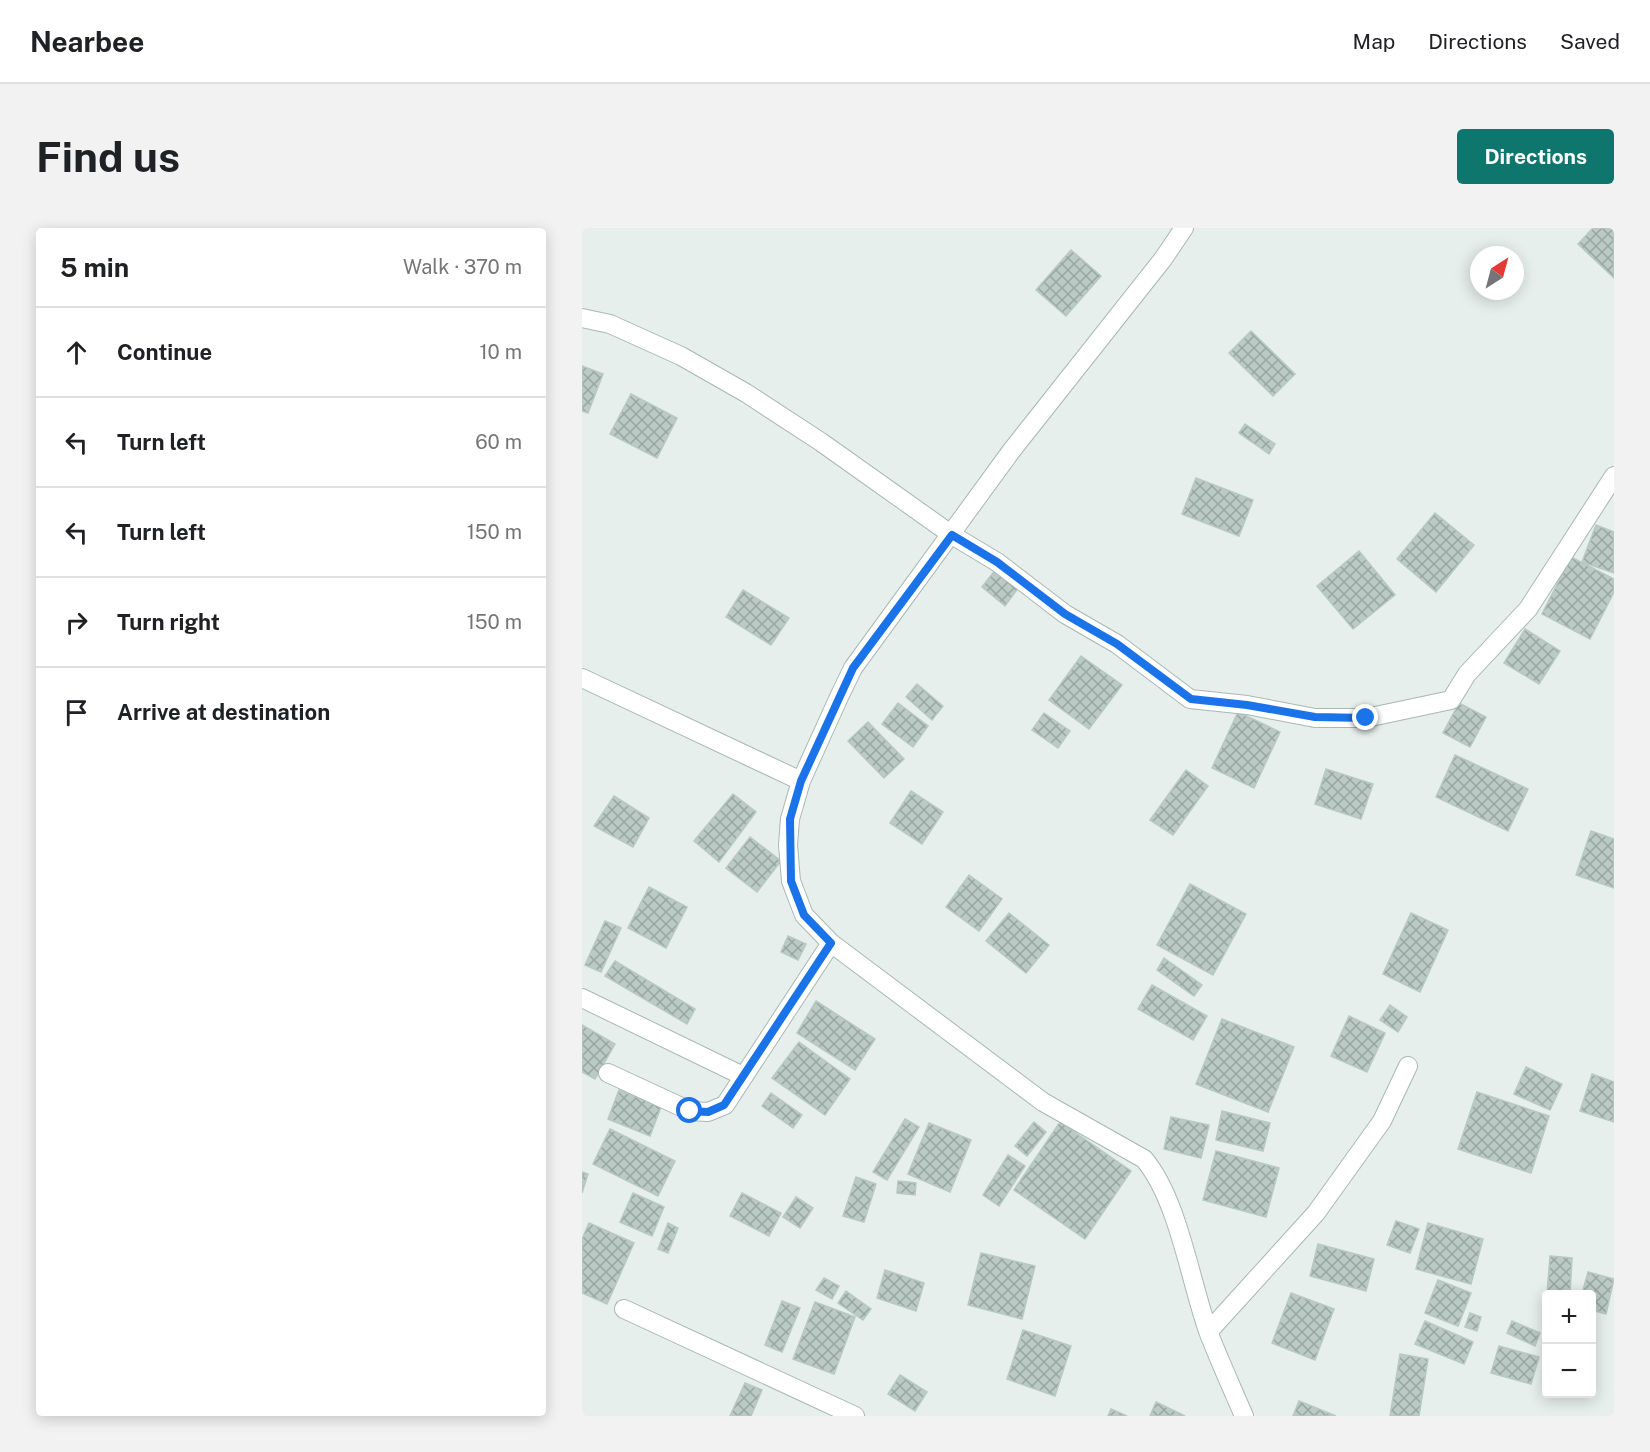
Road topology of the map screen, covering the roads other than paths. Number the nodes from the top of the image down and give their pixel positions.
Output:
1 (1184, 228) edge
2 (582, 318) edge
3 (1614, 476) edge
4 (952, 535) junction
5 (582, 678) edge
6 (801, 781) junction
7 (831, 943) junction
8 (582, 998) edge
9 (1408, 1066) dead end
10 (608, 1073) dead end
11 (743, 1076) junction
12 (624, 1309) dead end
13 (1209, 1331) junction
14 (855, 1416) edge
15 (1244, 1416) edge

1 - 4 street
2 - 4 street
3 - 4 street
4 - 6 street
5 - 6 street
6 - 7 street
7 - 11 street
7 - 13 street
8 - 11 street
9 - 13 street
10 - 11 street
12 - 14 street
13 - 15 street

